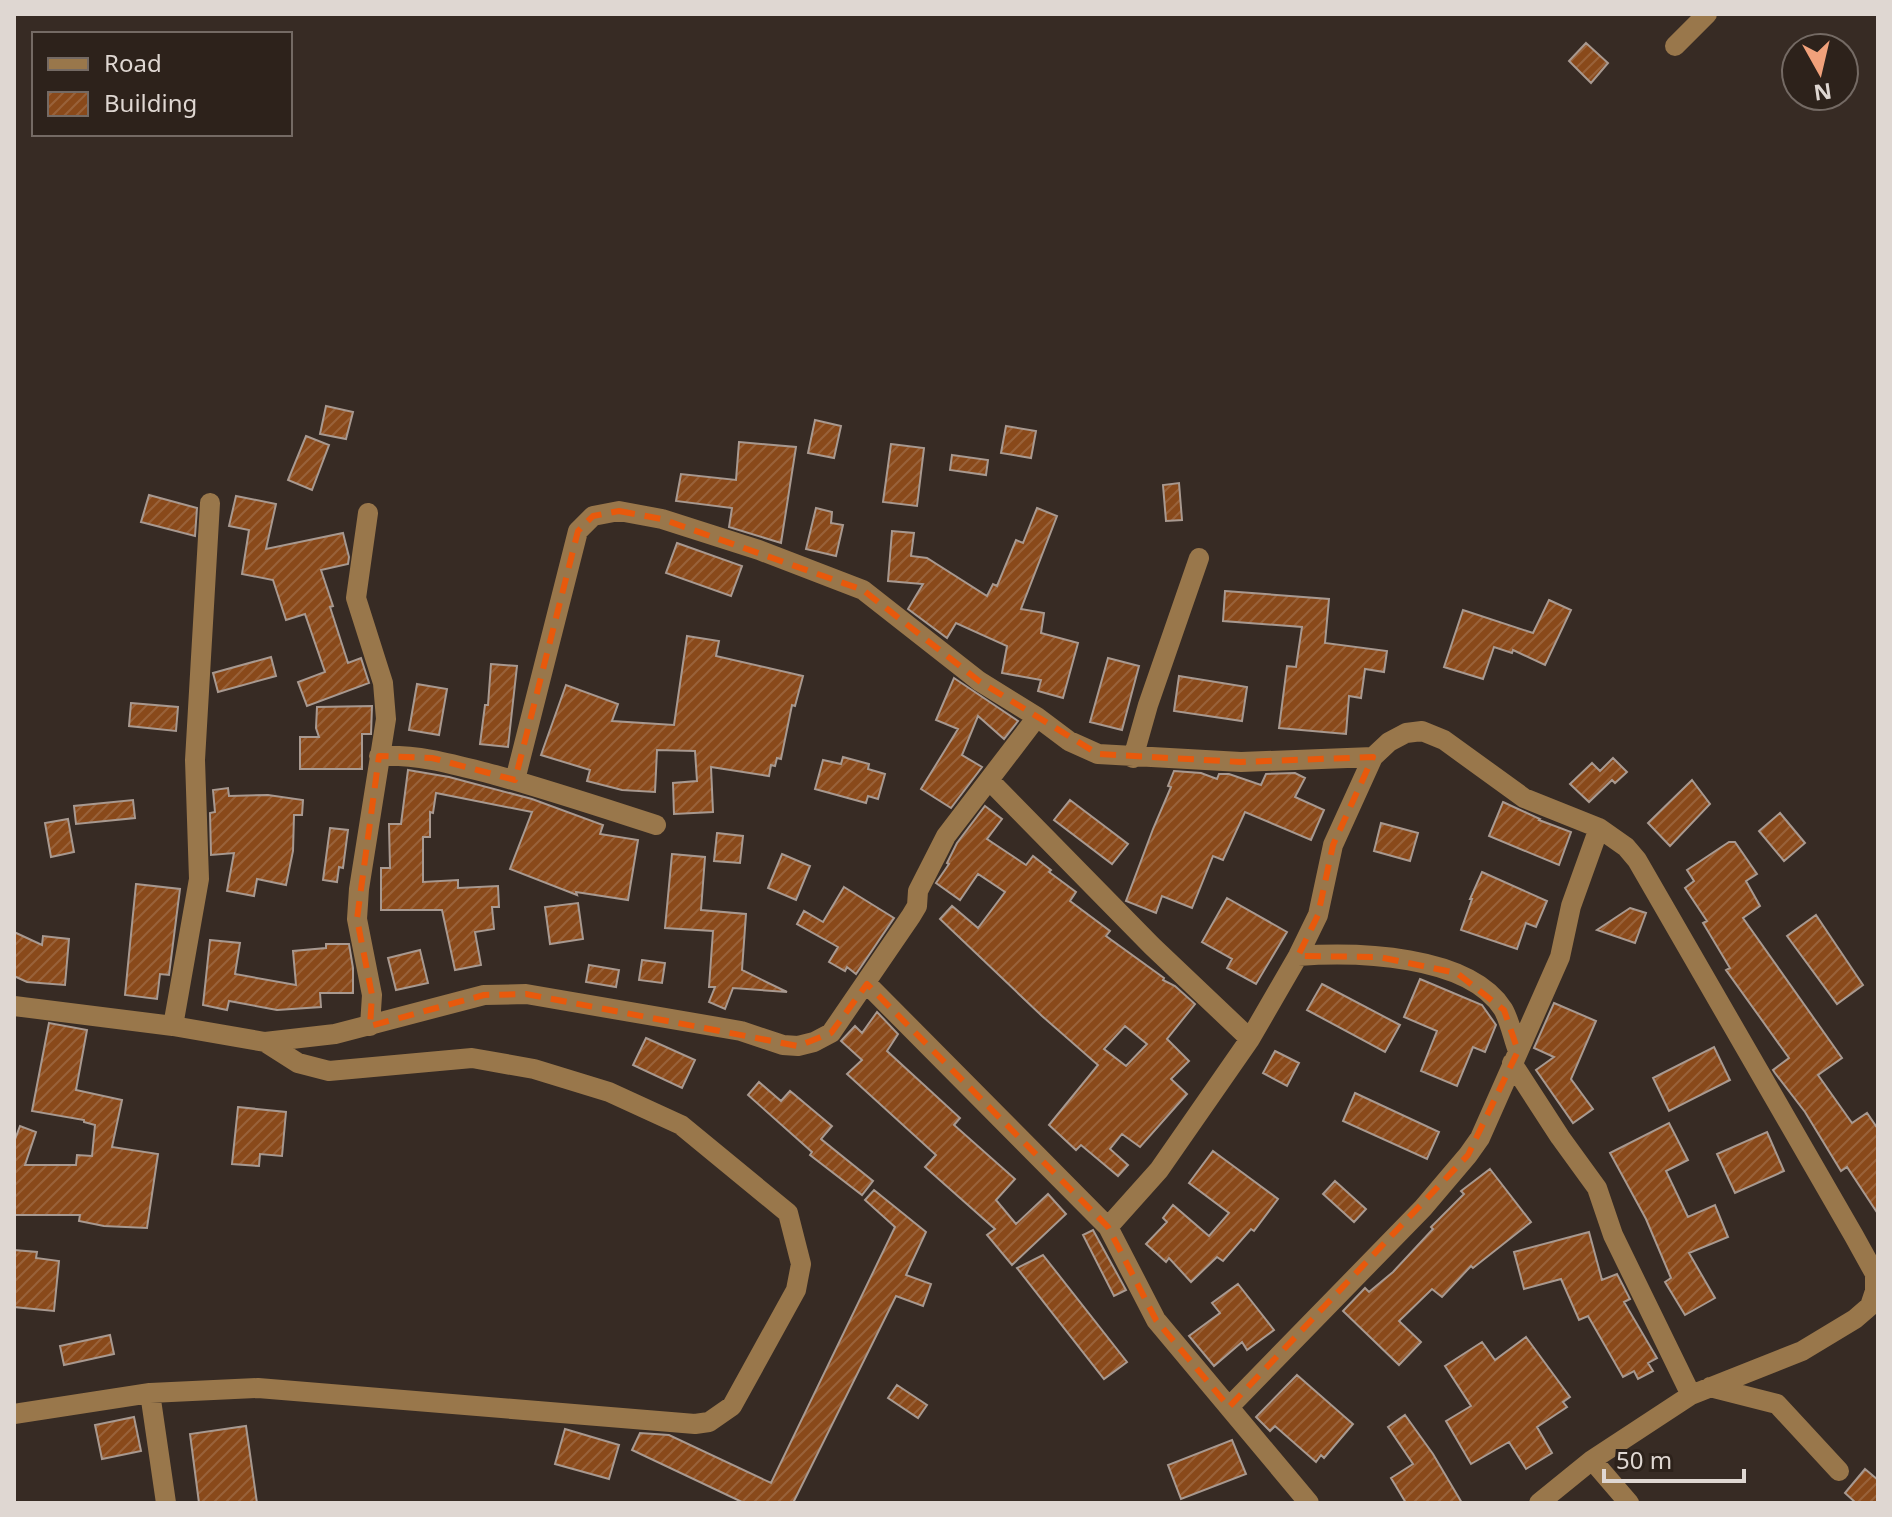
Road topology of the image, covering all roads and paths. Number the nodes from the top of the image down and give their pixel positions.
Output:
1 (1707, 14) edge
2 (1675, 46) dead end
3 (210, 503) dead end
4 (368, 513) dead end
5 (1199, 558) dead end
6 (1037, 717) junction
7 (379, 756) junction
8 (1373, 757) junction
9 (1133, 758) junction
10 (515, 780) junction
11 (990, 781) junction
12 (656, 825) dead end
13 (1599, 828) junction
14 (1298, 956) junction
15 (867, 984) junction
16 (14, 1006) edge
17 (173, 1026) junction
18 (370, 1026) junction
19 (1250, 1039) junction
20 (265, 1042) junction
21 (1515, 1057) junction
22 (1108, 1227) junction
23 (1701, 1391) junction
24 (150, 1393) junction
25 (1229, 1407) junction
26 (14, 1414) edge
27 (1592, 1460) junction
28 (1839, 1471) dead end
29 (166, 1503) edge
30 (1309, 1503) edge
31 (1539, 1503) edge
32 (1629, 1503) edge

1 - 2 street
3 - 17 street
4 - 7 street
5 - 9 street
6 - 9 street
6 - 10 street
6 - 11 street
7 - 10 street
7 - 18 street
8 - 9 street
8 - 13 street
8 - 14 street
10 - 12 street
11 - 15 street
11 - 19 street
13 - 21 street
13 - 23 street
14 - 19 street
14 - 21 street
15 - 18 street
15 - 22 street
16 - 17 street
17 - 20 street
18 - 20 street
19 - 22 street
20 - 24 street
21 - 23 street
21 - 25 street
22 - 25 street
23 - 27 street
23 - 28 street
24 - 26 street
24 - 29 street
25 - 30 street
27 - 31 street
27 - 32 street

